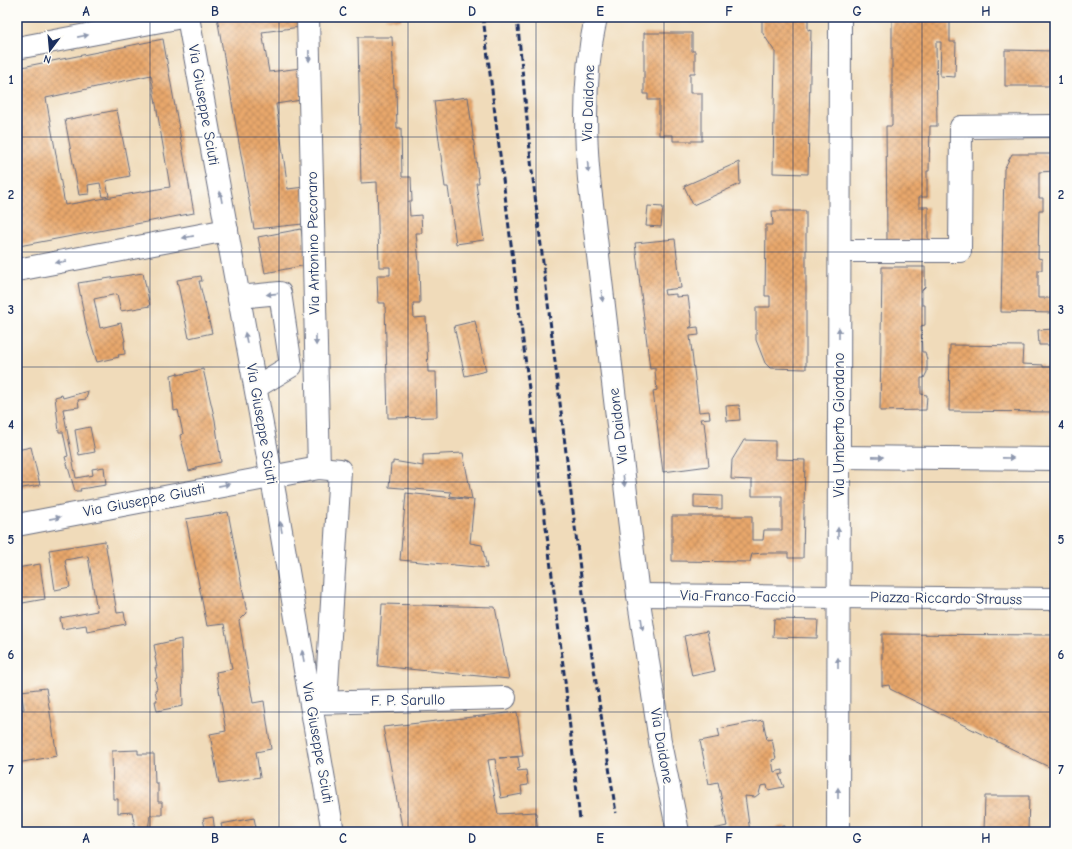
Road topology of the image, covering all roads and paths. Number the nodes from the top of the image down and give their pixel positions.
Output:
1 (182, 17) edge
2 (188, 17) edge
3 (308, 17) edge
4 (596, 17) edge
5 (840, 17) edge
6 (17, 48) edge
7 (1055, 126) edge
8 (227, 230) junction
9 (840, 251) junction
10 (17, 270) edge
11 (239, 298) junction
12 (256, 387) junction
13 (839, 457) junction
14 (1055, 459) edge
15 (319, 468) junction
16 (272, 476) junction
17 (17, 525) edge
18 (638, 595) junction
19 (838, 596) junction
20 (1055, 599) edge
21 (505, 698) dead end
22 (318, 703) junction
23 (333, 832) edge
24 (678, 832) edge
25 (838, 832) edge

6 -> 1 street
8 -> 2 street, Via Giuseppe Sciuti
3 -> 15 street, Via Antonino Pecoraro
4 -> 18 street, Via Daidone
5 - 9 street, Via Umberto Giordano
7 - 9 street
8 -> 10 street
8 - 11 street, Via Giuseppe Sciuti
13 -> 9 street, Via Umberto Giordano
12 -> 11 street, Via Giuseppe Sciuti
12 -> 11 street
12 - 16 street, Via Giuseppe Sciuti
13 -> 14 street
19 -> 13 street, Via Umberto Giordano
15 - 16 street, Via Giuseppe Giusti
15 - 22 street, Via Giuseppe Giusti
17 -> 16 street, Via Giuseppe Giusti
22 -> 16 street, Via Giuseppe Sciuti
18 - 19 street, Via Franco Faccio
18 -> 24 street, Via Daidone
19 - 20 street, Piazza Riccardo Strauss
25 -> 19 street, Via Umberto Giordano
21 - 22 street, F. P. Sarullo
22 - 23 street, Via Giuseppe Sciuti

